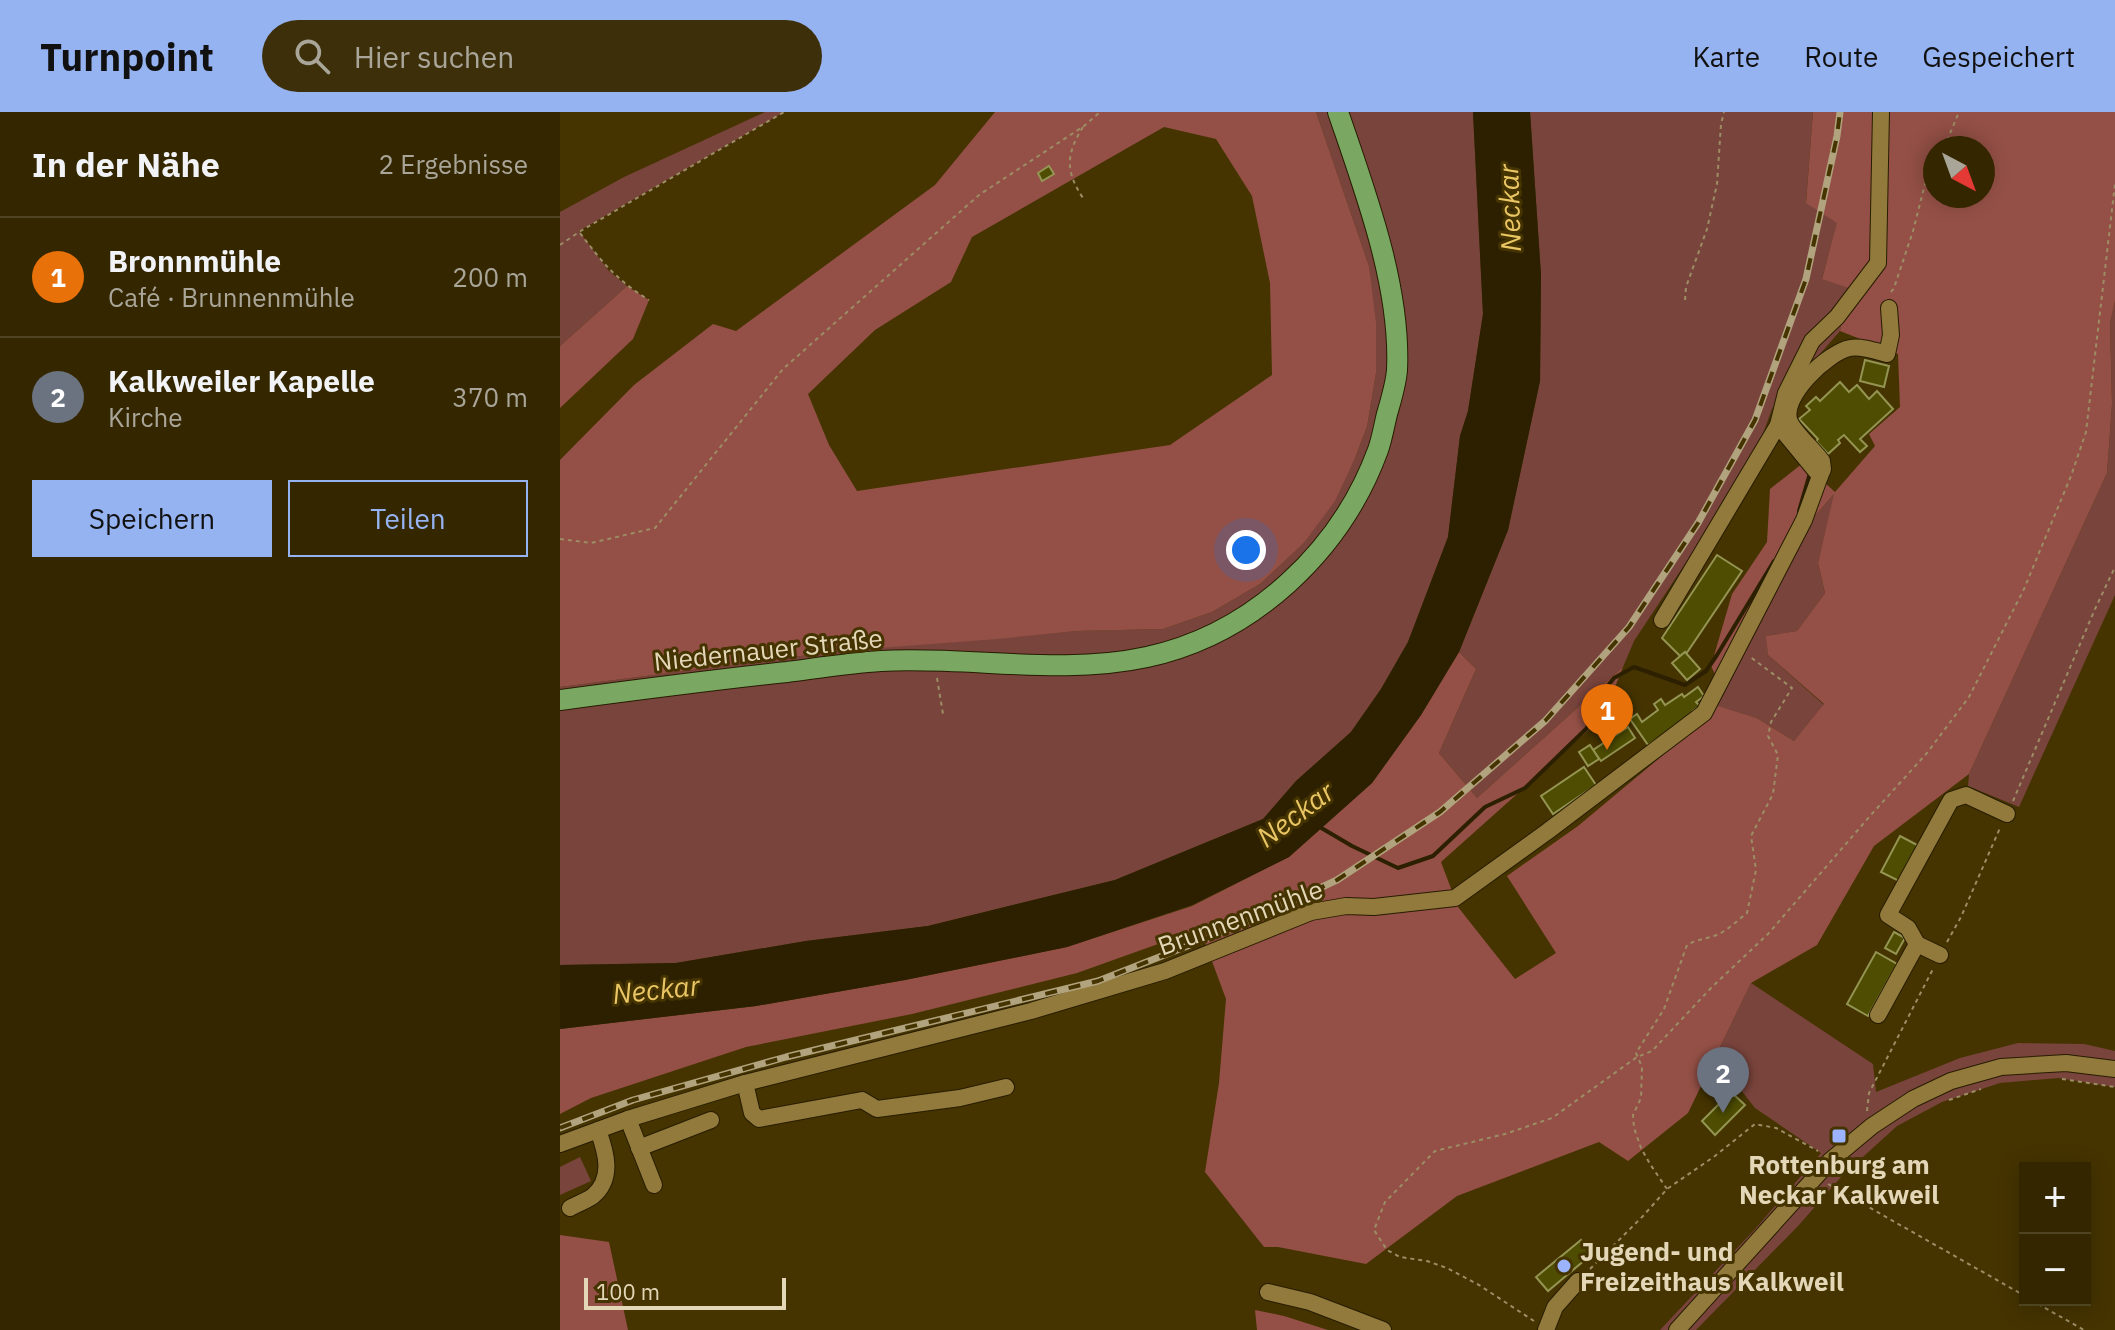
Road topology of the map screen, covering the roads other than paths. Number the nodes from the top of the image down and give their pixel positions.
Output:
1 (1338, 112) edge
2 (1881, 112) edge
3 (1888, 302) road end
4 (1778, 425) junction
5 (1820, 476) junction
6 (1662, 620) dead end
7 (560, 700) edge
8 (2007, 814) road end
9 (1917, 944) junction
10 (1940, 955) road end
11 (1878, 1015) dead end
12 (2115, 1069) edge
13 (745, 1083) junction
14 (1006, 1087) dead end
15 (628, 1119) junction
16 (711, 1120) dead end
17 (598, 1130) junction
18 (560, 1144) edge
19 (639, 1148) junction
20 (654, 1185) dead end
21 (570, 1208) dead end
22 (1578, 1281) road end
23 (1268, 1292) dead end
24 (1546, 1329) edge
25 (1383, 1330) edge
26 (1677, 1330) edge

1 - 7 main road, Niedernauer Straße
2 - 4 street
3 - 5 street
4 - 5 street
4 - 6 street
5 - 13 street, Brunnenmühle
8 - 9 street
9 - 10 street
9 - 11 street
12 - 26 street
13 - 14 street
13 - 15 street, Brunnenmühle
15 - 17 street, Brunnenmühle
15 - 19 street
16 - 19 street
17 - 18 street, Brunnenmühle
17 - 21 street
19 - 20 street
22 - 24 street
23 - 25 street

